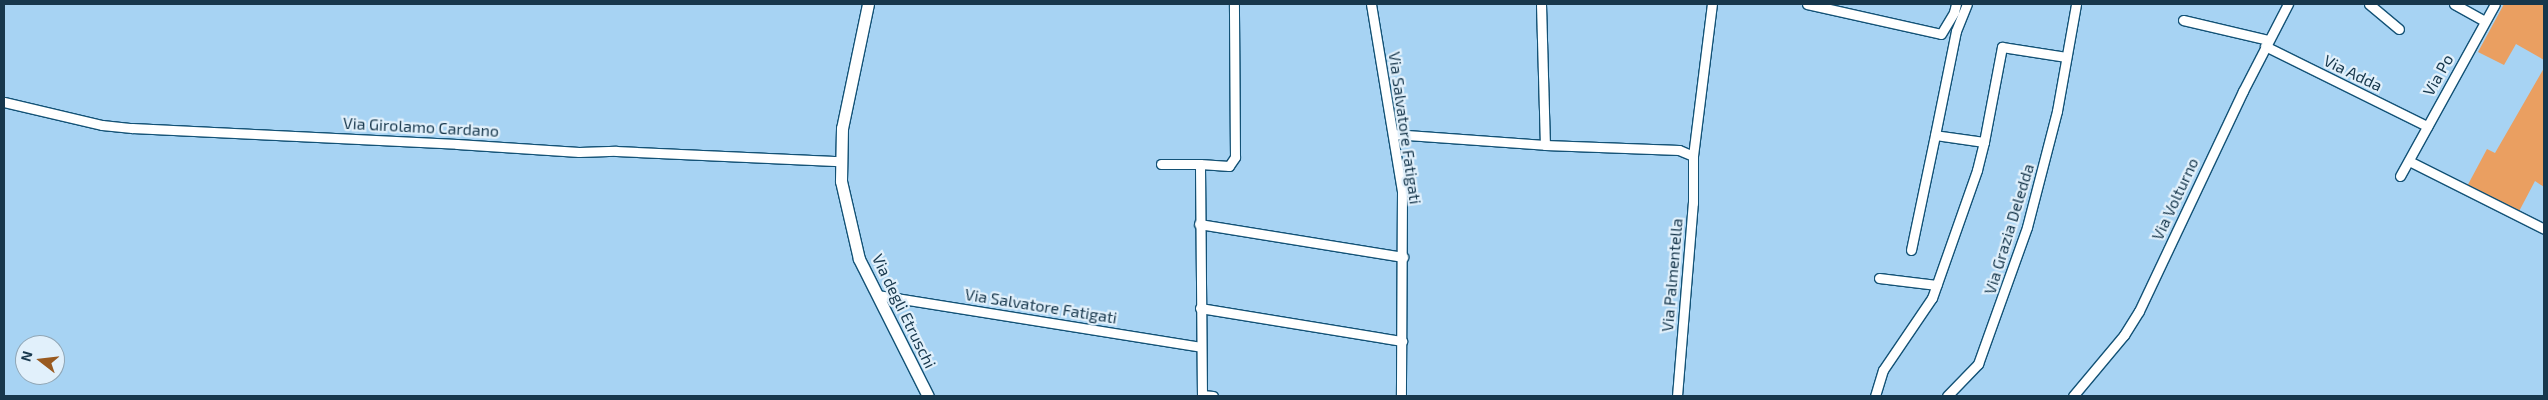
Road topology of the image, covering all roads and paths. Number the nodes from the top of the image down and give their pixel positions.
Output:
1 (868, 4) edge
2 (1234, 4) edge
3 (1371, 4) edge
4 (1541, 4) edge
5 (1712, 4) edge
6 (1807, 4) edge
7 (1956, 4) edge
8 (1967, 4) edge
9 (2076, 4) edge
10 (2288, 4) edge
11 (2369, 4) edge
12 (2454, 4) edge
13 (2495, 4) edge
14 (2183, 20) dead end
15 (2485, 21) junction
16 (2399, 29) dead end
17 (2267, 43) junction
18 (2066, 57) junction
19 (4, 102) edge
20 (2427, 126) junction
21 (1393, 134) junction
22 (1935, 135) junction
23 (1984, 142) junction
24 (1545, 145) junction
25 (1693, 156) junction
26 (840, 161) junction
27 (2408, 161) junction
28 (1161, 164) dead end
29 (1200, 164) junction
30 (2400, 176) dead end
31 (1199, 224) junction
32 (2544, 229) edge
33 (1911, 250) dead end
34 (1402, 257) junction
35 (1880, 278) dead end
36 (1937, 285) junction
37 (877, 295) junction
38 (1200, 308) junction
39 (1402, 341) junction
40 (1201, 347) junction
41 (1202, 395) edge
42 (928, 396) edge
43 (1213, 396) edge
44 (1401, 396) edge
45 (1677, 396) edge
46 (1875, 396) edge
47 (1947, 396) edge
48 (2073, 396) edge

1 - 26 main road, Via degli Etruschi
2 - 29 street
3 - 21 street, Via Salvatore Fatigati
4 - 24 street
5 - 25 street, Via Palmentella
6 - 7 street
8 - 22 street
9 - 18 street, Via Grazia Deledda
10 - 17 street, Via Volturno
11 - 16 street
12 - 15 street
13 - 15 street, Via Po
14 - 17 street, Via Adda
15 - 20 street, Via Po
17 - 20 street, Via Adda
17 - 48 street, Via Volturno
18 - 23 street
18 - 47 street, Via Grazia Deledda
19 - 26 street, Via Girolamo Cardano
20 - 27 street, Via Po
21 - 24 street
21 - 34 street, Via Salvatore Fatigati
22 - 23 street
22 - 33 street
23 - 36 street
24 - 25 street
25 - 45 street, Via Palmentella
26 - 37 main road, Via degli Etruschi
27 - 30 street, Via Po
27 - 32 street
28 - 29 street
29 - 31 street
31 - 34 street
31 - 38 street
34 - 39 street, Via Salvatore Fatigati
35 - 36 street
36 - 46 street
37 - 40 street, Via Salvatore Fatigati
37 - 42 main road, Via degli Etruschi
38 - 39 street
38 - 40 street
39 - 44 street, Via Salvatore Fatigati
40 - 41 street
41 - 43 street

